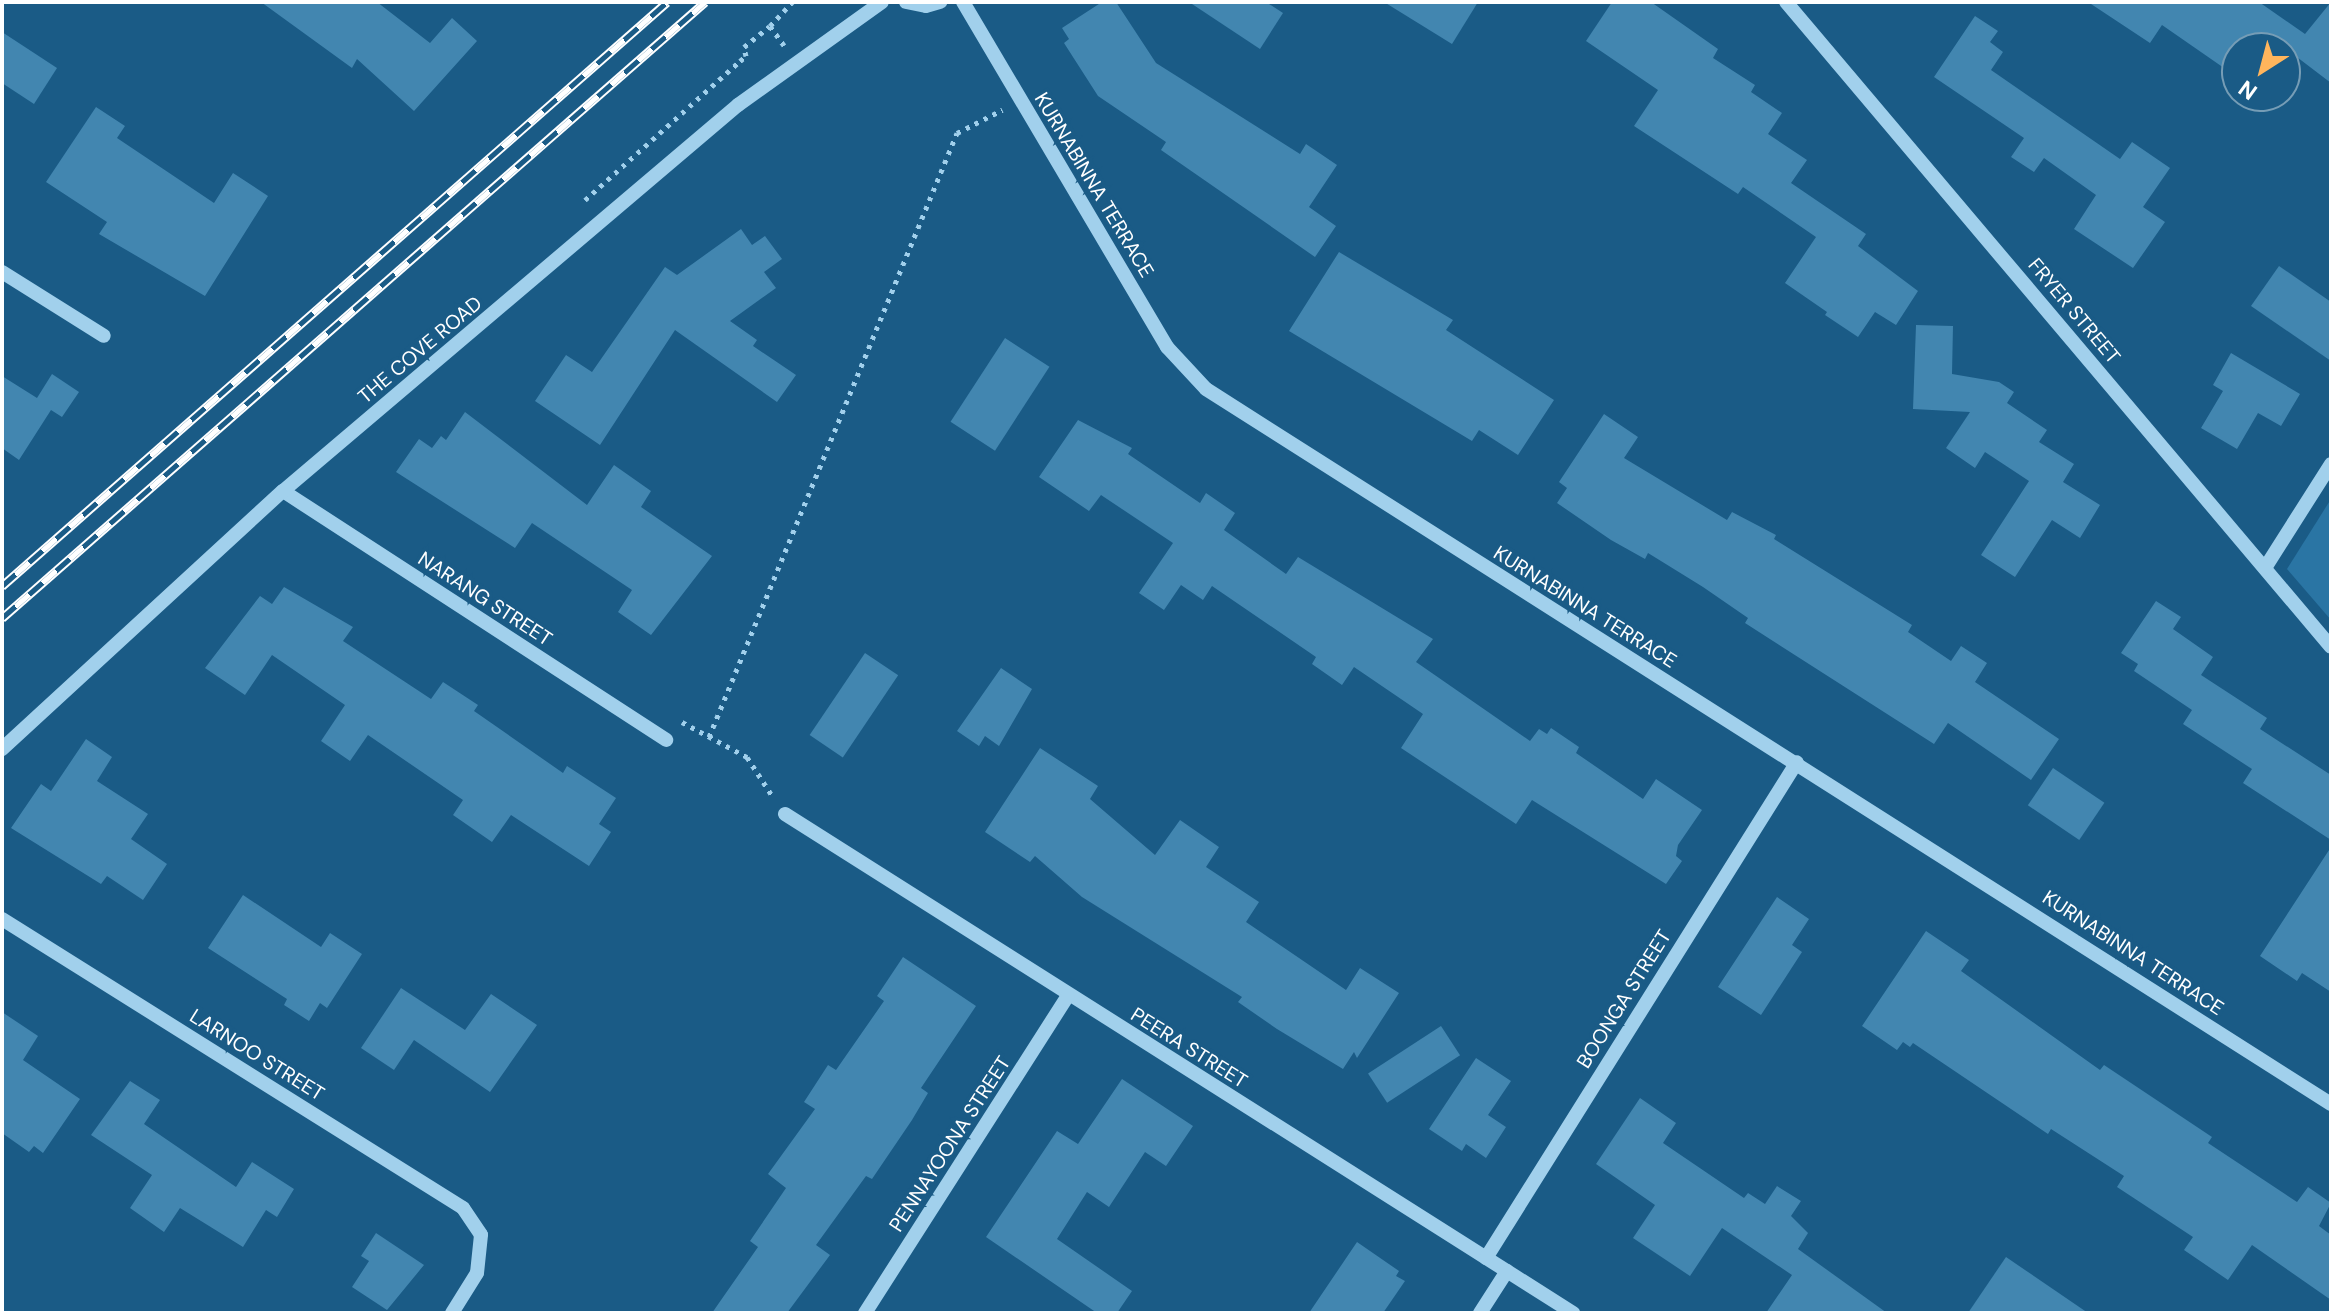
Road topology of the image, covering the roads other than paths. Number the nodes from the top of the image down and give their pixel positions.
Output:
1 (882, 2) edge
2 (906, 2) edge
3 (940, 2) edge
4 (963, 2) edge
5 (1786, 2) edge
6 (2, 272) edge
7 (104, 336) dead end
8 (2331, 464) edge
9 (283, 491) junction
10 (2265, 568) junction
11 (2331, 647) edge
12 (661, 737) road end
13 (2, 749) edge
14 (1797, 762) junction
15 (785, 814) road end
16 (2, 919) edge
17 (1068, 996) junction
18 (2331, 1104) edge
19 (1486, 1258) junction
20 (1507, 1271) junction
21 (452, 1313) edge
22 (865, 1313) edge
23 (1480, 1313) edge
24 (1573, 1313) edge

1 - 9 street, THE COVE ROAD
2 - 3 street
4 - 14 street, KURNABINNA TERRACE
5 - 10 street, FRYER STREET
6 - 7 street
8 - 10 street
9 - 12 street, NARANG STREET
9 - 13 street, THE COVE ROAD
10 - 11 street, FRYER STREET
14 - 18 street, KURNABINNA TERRACE
14 - 19 street, BOONGA STREET
15 - 17 street, PEERA STREET
16 - 21 street, LARNOO STREET
17 - 19 street, PEERA STREET
17 - 22 street, PENNAYOONA STREET
19 - 20 street, PEERA STREET
20 - 23 street
20 - 24 street, PEERA STREET

